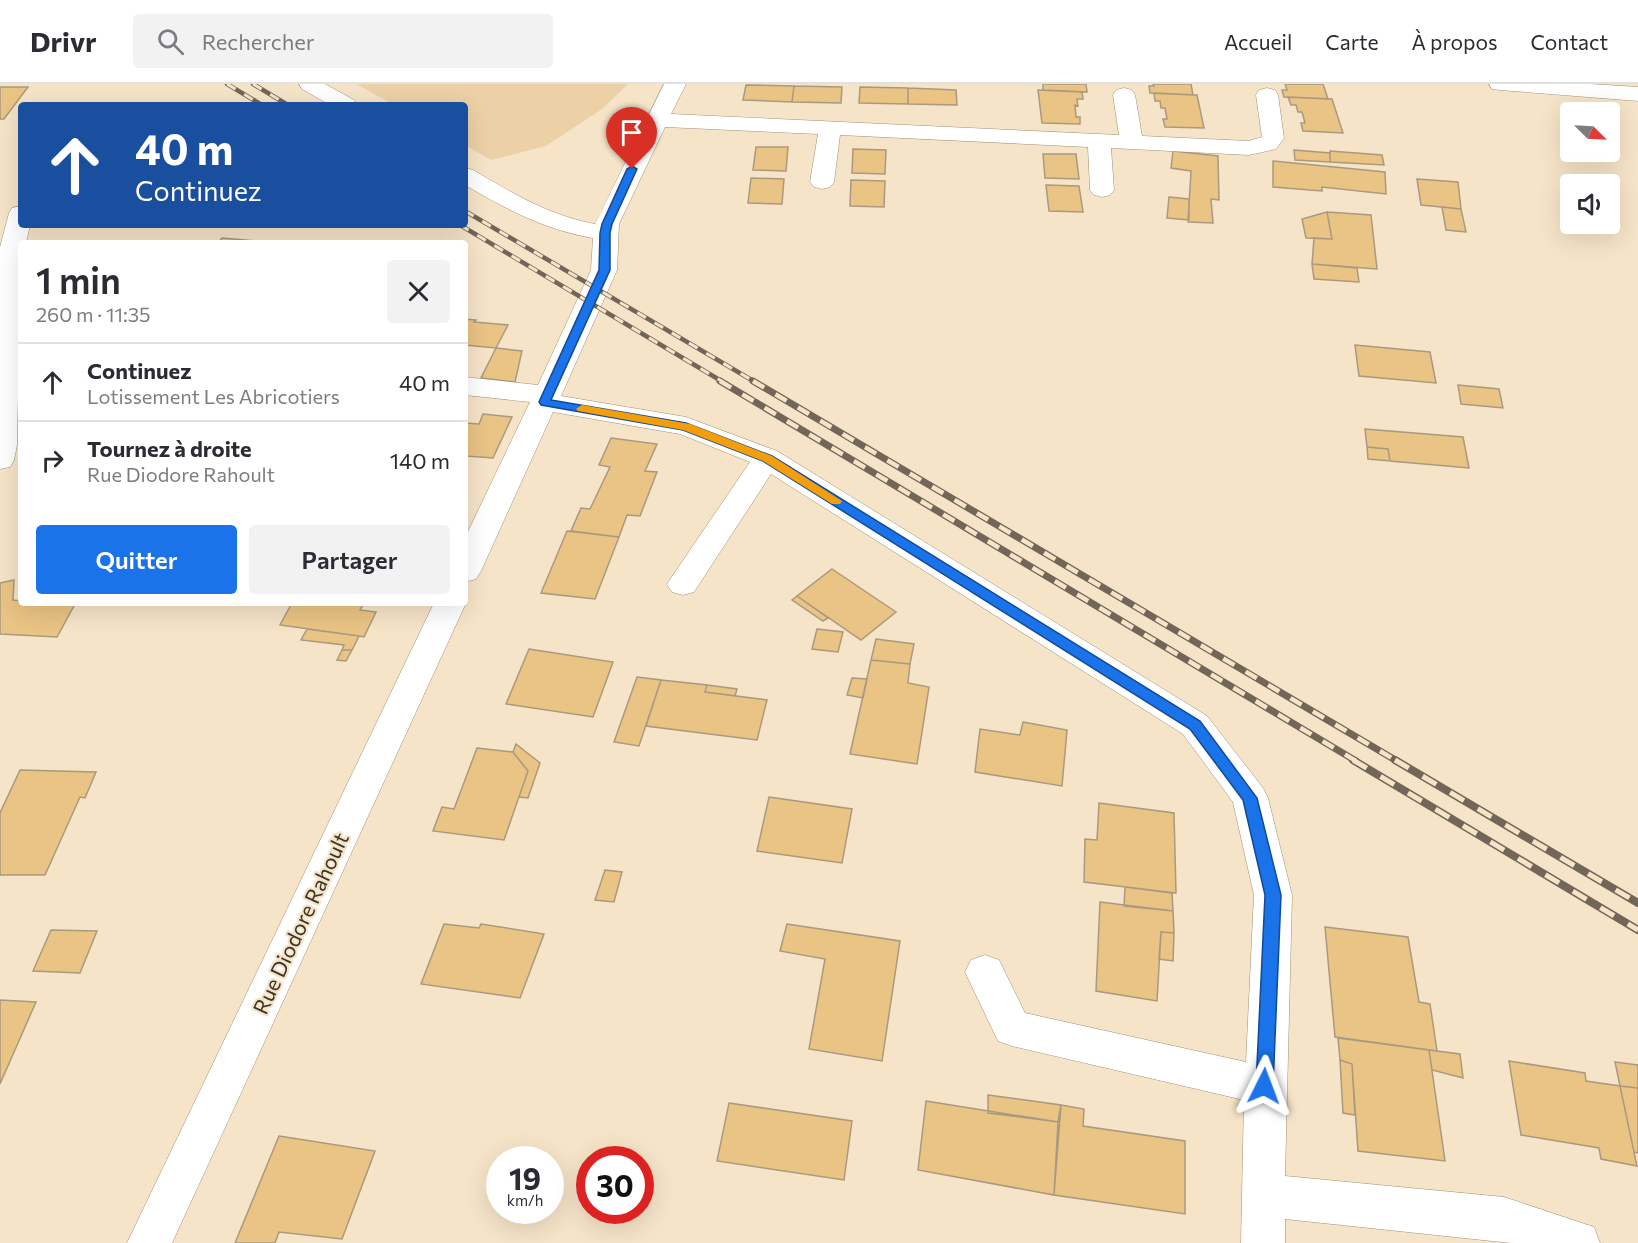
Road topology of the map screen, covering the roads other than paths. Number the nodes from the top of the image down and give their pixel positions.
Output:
1 (310, 84) edge
2 (675, 84) edge
3 (1500, 84) edge
4 (1624, 90) edge
5 (1124, 95) dead end
6 (1267, 95) dead end
7 (341, 102) edge
8 (656, 120) junction
9 (830, 129) junction
10 (1099, 140) junction
11 (1131, 141) junction
12 (468, 177) edge
13 (822, 182) dead end
14 (1102, 190) dead end
15 (18, 225) edge
16 (605, 233) junction
17 (468, 386) edge
18 (546, 399) junction
19 (767, 458) junction
20 (0, 460) edge
21 (468, 566) edge
22 (683, 585) dead end
23 (449, 606) edge
24 (985, 972) dead end
25 (1264, 1086) junction
26 (1264, 1195) junction
27 (149, 1243) edge
28 (1263, 1243) edge
29 (1578, 1243) edge

1 - 7 street
2 - 8 street
3 - 4 street
5 - 11 street
6 - 11 street
8 - 9 street
8 - 16 street
9 - 10 street
9 - 13 street
10 - 11 street
10 - 14 street
12 - 16 street
15 - 20 street
16 - 18 street
17 - 18 street
18 - 19 street
18 - 21 street
19 - 22 street
19 - 25 street
23 - 27 street, Rue Diodore Rahoult
24 - 25 street
25 - 26 street
26 - 28 street
26 - 29 street

